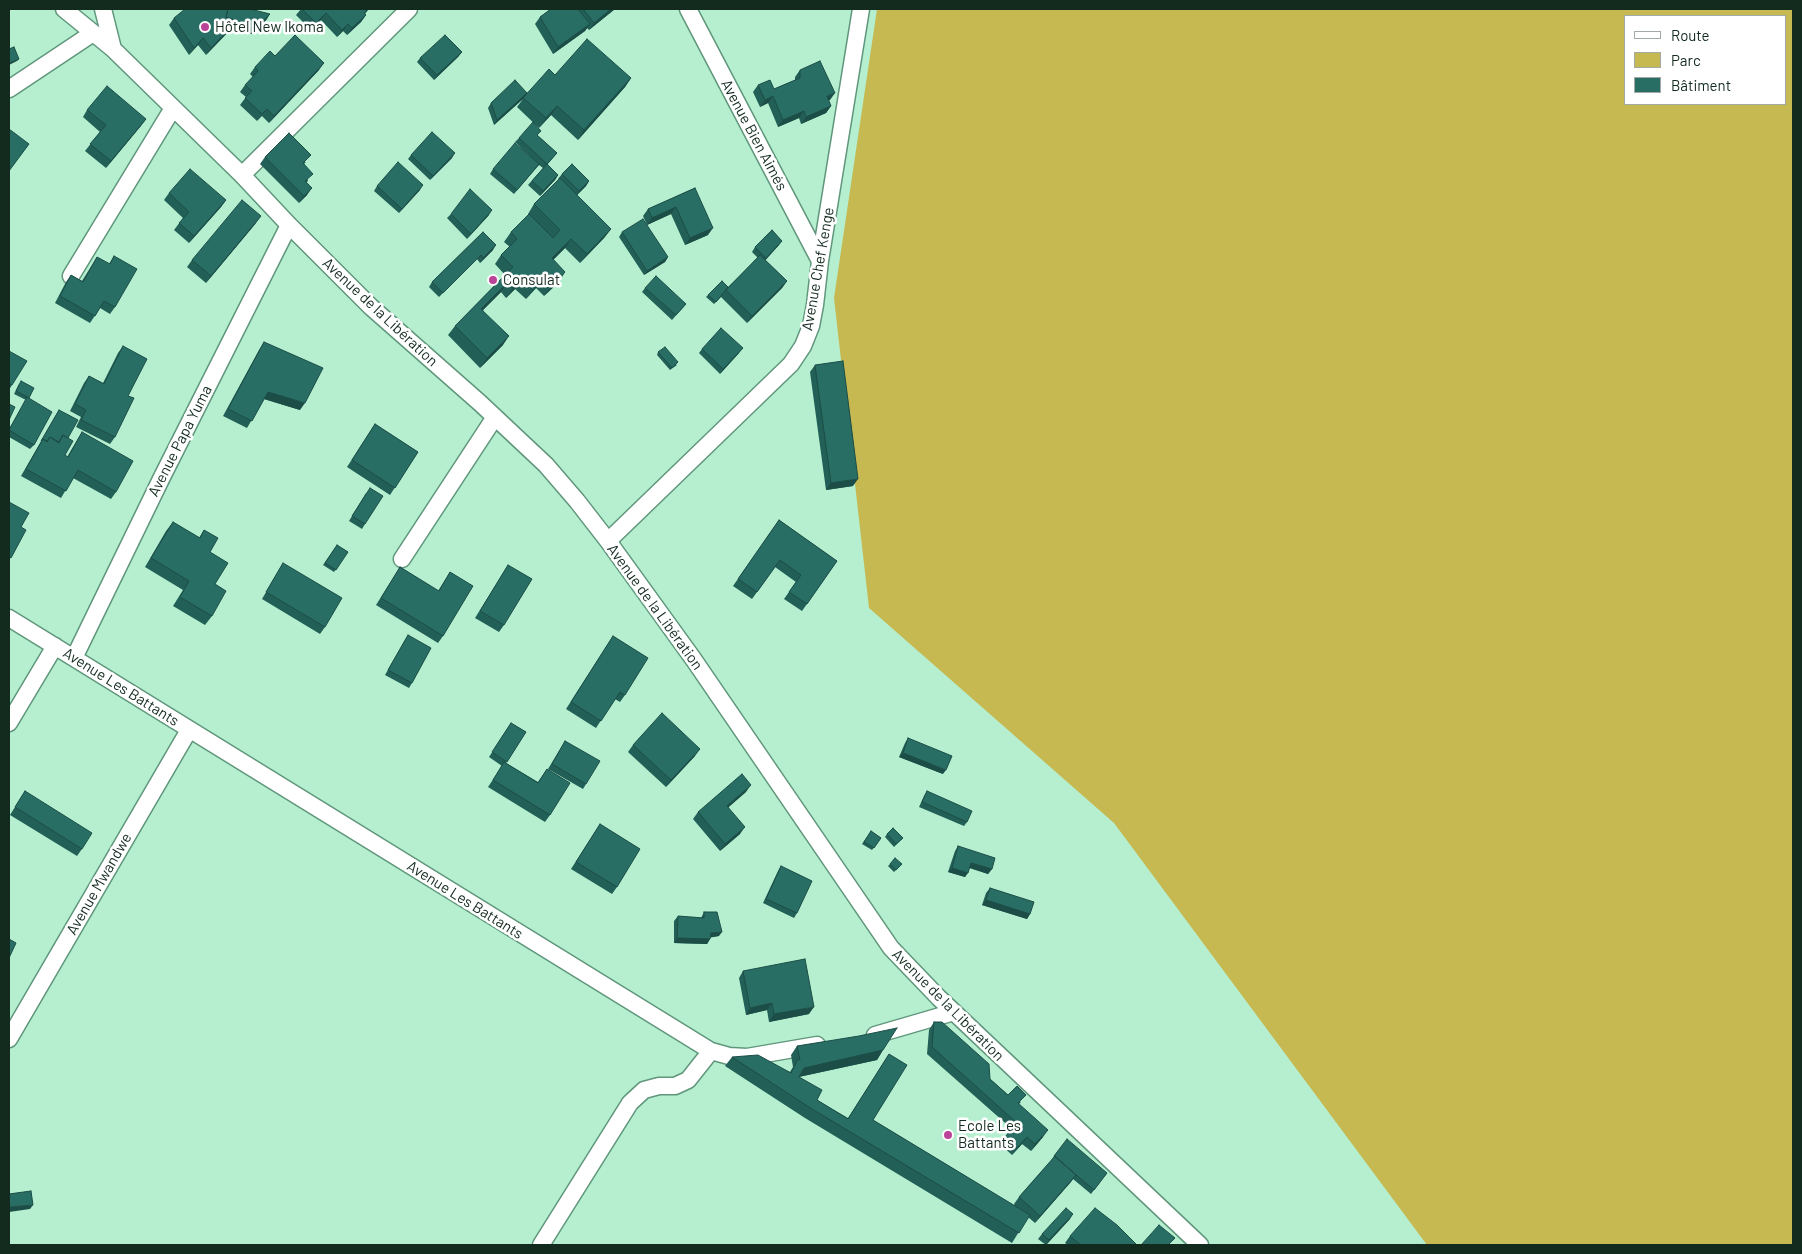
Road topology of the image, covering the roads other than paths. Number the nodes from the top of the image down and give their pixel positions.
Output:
1 (64, 9) edge
2 (103, 9) edge
3 (409, 9) edge
4 (688, 9) edge
5 (860, 9) edge
6 (93, 33) junction
7 (113, 49) junction
8 (9, 89) edge
9 (173, 108) junction
10 (242, 175) junction
11 (289, 225) junction
12 (820, 261) junction
13 (70, 276) edge
14 (495, 417) junction
15 (608, 541) junction
16 (402, 559) dead end
17 (9, 618) edge
18 (54, 646) junction
19 (74, 658) junction
20 (9, 723) edge
21 (189, 730) junction
22 (954, 1012) junction
23 (858, 1038) edge
24 (9, 1039) edge
25 (830, 1043) edge
26 (711, 1051) junction
27 (541, 1245) edge
28 (1200, 1245) edge

1 - 6 street, Avenue de la Libération
2 - 7 street
3 - 10 street
4 - 12 street, Avenue Bien Aimés
5 - 12 street, Avenue Chef Kenge
6 - 7 street, Avenue de la Libération
6 - 8 street
7 - 9 street, Avenue de la Libération
9 - 10 street, Avenue de la Libération
9 - 13 street
10 - 11 street, Avenue de la Libération
11 - 14 street, Avenue de la Libération
11 - 19 street, Avenue Papa Yuma
12 - 15 street, Avenue Chef Kenge
14 - 15 street, Avenue de la Libération
14 - 16 street
15 - 22 street, Avenue de la Libération
17 - 18 street, Avenue Les Battants
18 - 19 street, Avenue Les Battants
18 - 20 street
19 - 21 street, Avenue Les Battants
21 - 24 street, Avenue Mwandwe
21 - 26 street, Avenue Les Battants
22 - 23 street
22 - 28 street, Avenue de la Libération
25 - 26 street, Avenue Les Battants
26 - 27 street

